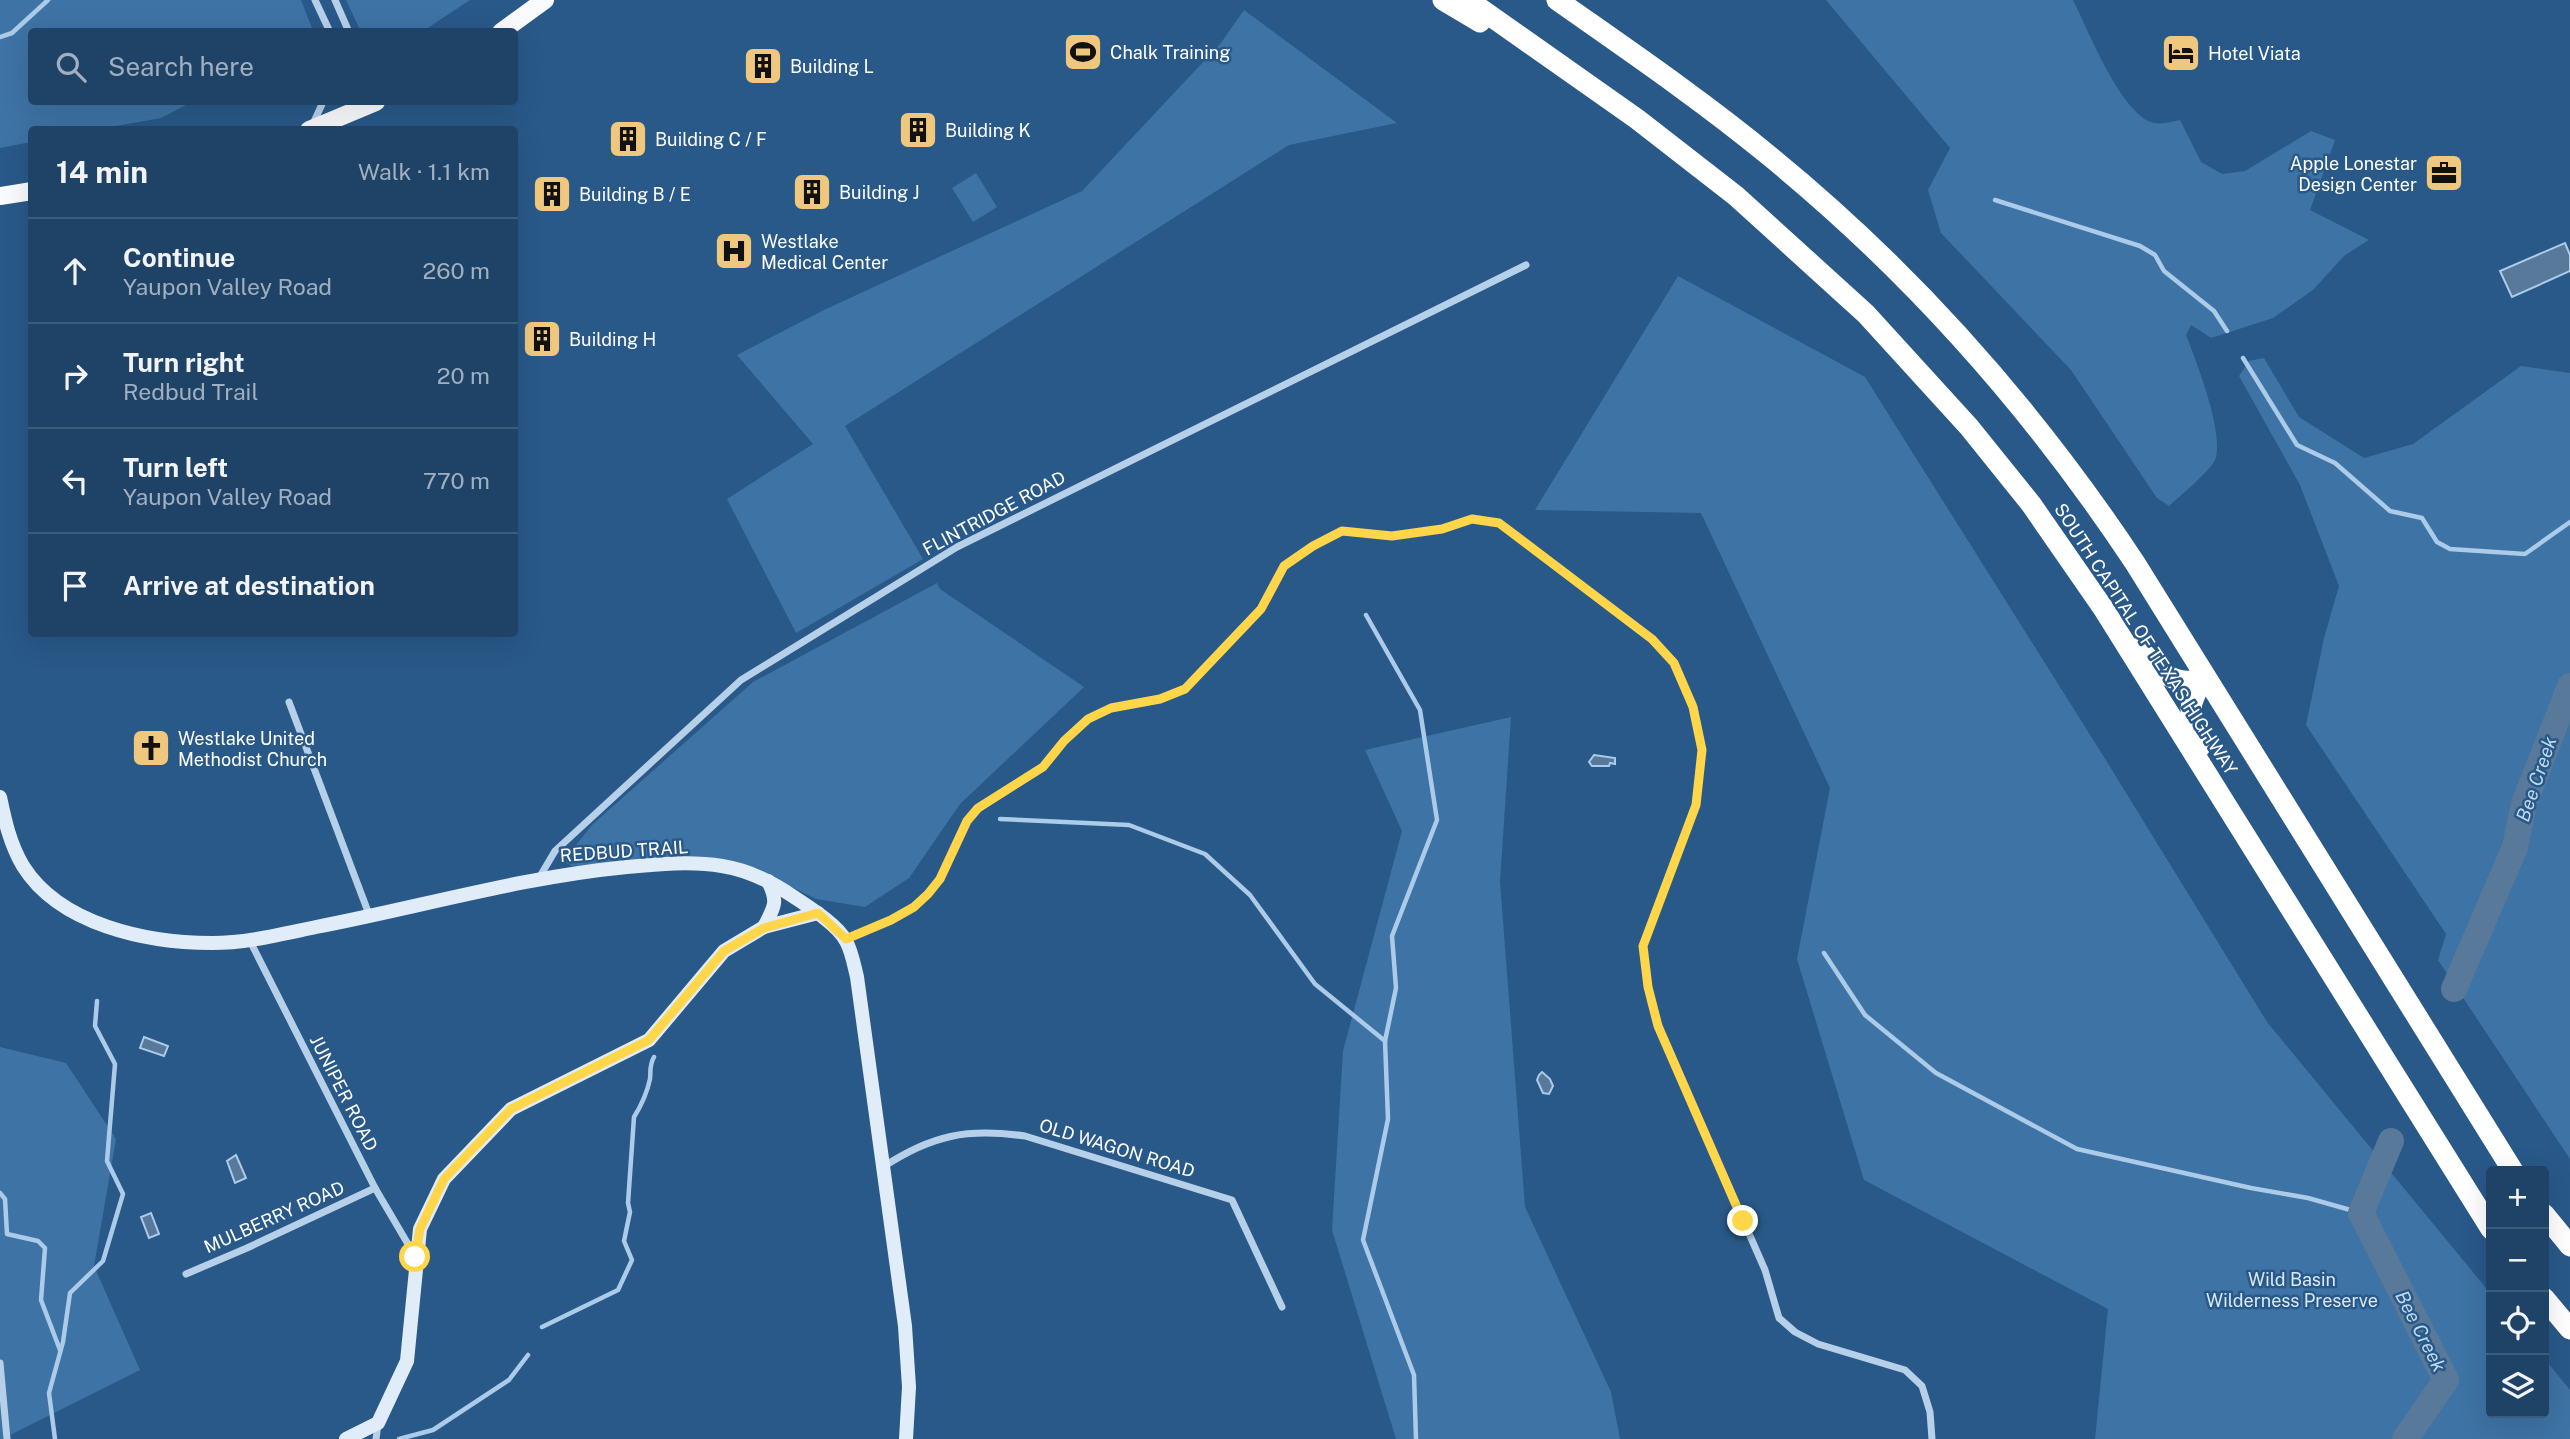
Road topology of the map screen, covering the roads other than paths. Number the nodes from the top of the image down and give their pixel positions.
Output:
1 (315, 0) edge
2 (335, 0) edge
3 (545, 0) edge
4 (1443, 0) edge
5 (1468, 0) edge
6 (1560, 0) edge
7 (328, 28) edge
8 (347, 28) edge
9 (506, 28) edge
10 (1618, 104) junction
11 (322, 105) edge
12 (369, 105) edge
13 (311, 126) edge
14 (317, 126) edge
15 (28, 192) edge
16 (0, 196) edge
17 (1526, 265) dead end
18 (2089, 587) junction
19 (2206, 678) junction
20 (289, 702) dead end
21 (2215, 788) junction
22 (0, 797) edge
23 (5, 841) edge
24 (539, 878) junction
25 (768, 881) junction
26 (818, 913) junction
27 (370, 917) junction
28 (764, 928) junction
29 (846, 939) junction
30 (250, 940) junction
31 (2510, 1166) edge
32 (883, 1168) junction
33 (375, 1188) junction
34 (2486, 1221) edge
35 (415, 1257) junction
36 (186, 1274) dead end
37 (2549, 1304) edge
38 (1282, 1307) dead end
39 (2570, 1329) edge
40 (0, 1363) edge
41 (378, 1423) junction
42 (7, 1439) edge
43 (346, 1439) edge
44 (376, 1439) edge
45 (906, 1439) edge
46 (1932, 1439) edge

1 - 7 street
2 - 8 street
3 - 9 main road
4 - 10 highway
5 - 10 highway, SOUTH CAPITAL OF TEXAS HIGHWAY
6 - 19 highway, SOUTH CAPITAL OF TEXAS HIGHWAY
10 - 18 highway, SOUTH CAPITAL OF TEXAS HIGHWAY
11 - 13 street
12 - 14 main road
15 - 16 main road
17 - 24 street, FLINTRIDGE ROAD
18 - 19 highway
18 - 21 highway, SOUTH CAPITAL OF TEXAS HIGHWAY
19 - 21 highway
19 - 31 highway, SOUTH CAPITAL OF TEXAS HIGHWAY
20 - 27 street
21 - 34 highway, SOUTH CAPITAL OF TEXAS HIGHWAY
22 - 23 street, REDBUD TRAIL
23 - 30 street, REDBUD TRAIL
24 - 25 street, REDBUD TRAIL
24 - 27 street, REDBUD TRAIL
25 - 26 street, REDBUD TRAIL
25 - 28 street
26 - 28 street
26 - 29 street, REDBUD TRAIL
27 - 30 street, REDBUD TRAIL
28 - 35 street
29 - 32 street
29 - 46 street
30 - 33 street, JUNIPER ROAD
32 - 38 street, OLD WAGON ROAD
32 - 45 street
33 - 35 street, JUNIPER ROAD
33 - 36 street, MULBERRY ROAD
35 - 41 street
37 - 39 highway
40 - 42 street
41 - 43 street
41 - 44 street

